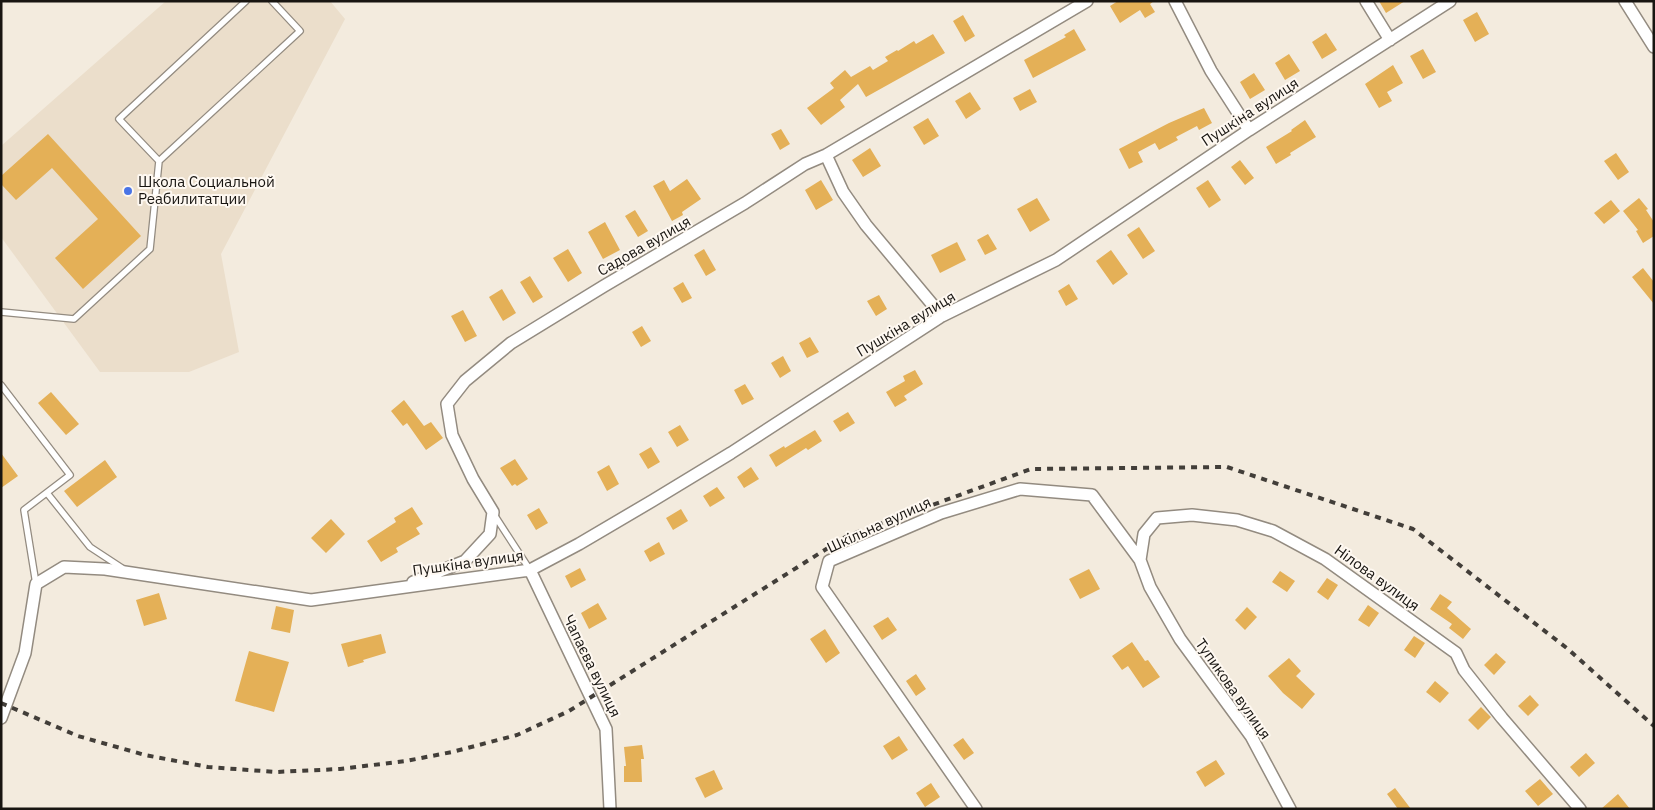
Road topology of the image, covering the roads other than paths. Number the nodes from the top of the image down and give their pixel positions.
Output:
1 (246, 1) edge
2 (272, 1) edge
3 (1087, 1) edge
4 (1175, 1) edge
5 (1366, 1) edge
6 (1450, 1) edge
7 (1625, 1) edge
8 (1390, 40) junction
9 (1654, 47) edge
10 (1249, 130) junction
11 (826, 155) junction
12 (159, 161) junction
13 (1, 312) edge
14 (942, 316) junction
15 (1, 385) edge
16 (47, 493) junction
17 (493, 512) junction
18 (1140, 560) junction
19 (530, 570) junction
20 (128, 572) junction
21 (36, 584) junction
22 (1150, 587) joint
23 (394, 589) junction
24 (1, 718) edge
25 (610, 809) edge
26 (976, 809) edge
27 (1290, 809) edge
28 (1580, 809) edge

1 - 12 lane
2 - 12 lane
3 - 11 street, Садова вулиця
4 - 10 street
5 - 8 street
6 - 8 street, Пушкіна вулиця
7 - 9 street
8 - 10 street, Пушкіна вулиця
10 - 14 street, Пушкіна вулиця
11 - 14 street
11 - 17 street, Садова вулиця
12 - 13 lane
14 - 19 street, Пушкіна вулиця
15 - 16 lane
16 - 20 lane
16 - 21 lane
17 - 19 lane
17 - 23 street
18 - 22 street, Нілова вулиця
18 - 26 street, Шкільна вулиця
18 - 28 street, Нілова вулиця
19 - 23 street, Пушкіна вулиця
19 - 25 street, Чапаєва вулиця
20 - 21 street, Пушкіна вулиця
20 - 23 street, Пушкіна вулиця
21 - 24 street
22 - 27 street, Тупикова вулиця

